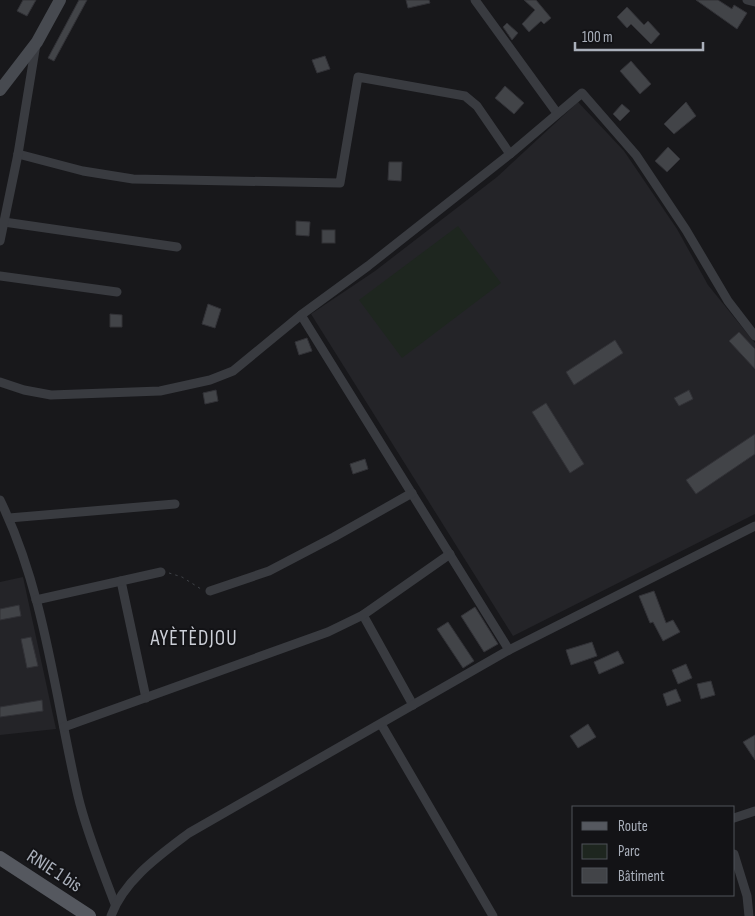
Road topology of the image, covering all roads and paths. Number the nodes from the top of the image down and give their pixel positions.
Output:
1 (60, 0) edge
2 (475, 0) edge
3 (747, 0) edge
4 (755, 2) edge
5 (37, 42) junction
6 (0, 90) edge
7 (557, 113) junction
8 (18, 154) junction
9 (510, 154) junction
10 (4, 222) junction
11 (0, 241) edge
12 (177, 248) dead end
13 (0, 276) edge
14 (117, 292) dead end
15 (301, 315) junction
16 (755, 336) edge
17 (0, 382) edge
18 (412, 493) junction
19 (0, 500) edge
20 (174, 504) dead end
21 (9, 518) junction
22 (755, 526) edge
23 (450, 554) junction
24 (161, 572) joint
25 (121, 581) junction
26 (210, 591) joint
27 (36, 600) junction
28 (363, 615) junction
29 (509, 650) junction
30 (146, 698) junction
31 (413, 705) junction
32 (380, 724) junction
33 (64, 727) junction
34 (755, 811) edge
35 (735, 818) edge
36 (735, 857) edge
37 (0, 858) edge
38 (115, 904) junction
39 (89, 916) edge
40 (111, 916) edge
41 (493, 916) edge
42 (749, 916) edge

1 - 5 street
2 - 7 street
3 - 4 street
5 - 6 street
5 - 8 street
7 - 9 street
7 - 16 street
8 - 9 street
8 - 10 street
9 - 15 street
10 - 11 street
10 - 12 street
13 - 14 street
15 - 17 street
15 - 18 street
18 - 23 street
18 - 26 street
19 - 21 street
20 - 21 street
21 - 27 street
22 - 29 street
23 - 28 street
23 - 29 street
24 - 25 street
24 - 26 path
25 - 27 street
25 - 30 street
27 - 33 street
28 - 30 street
28 - 31 street
29 - 31 street
30 - 33 street
31 - 32 street
32 - 38 street
32 - 41 street
33 - 38 street
34 - 35 street
36 - 42 street
37 - 39 main road, RNIE 1 bis
38 - 40 street

